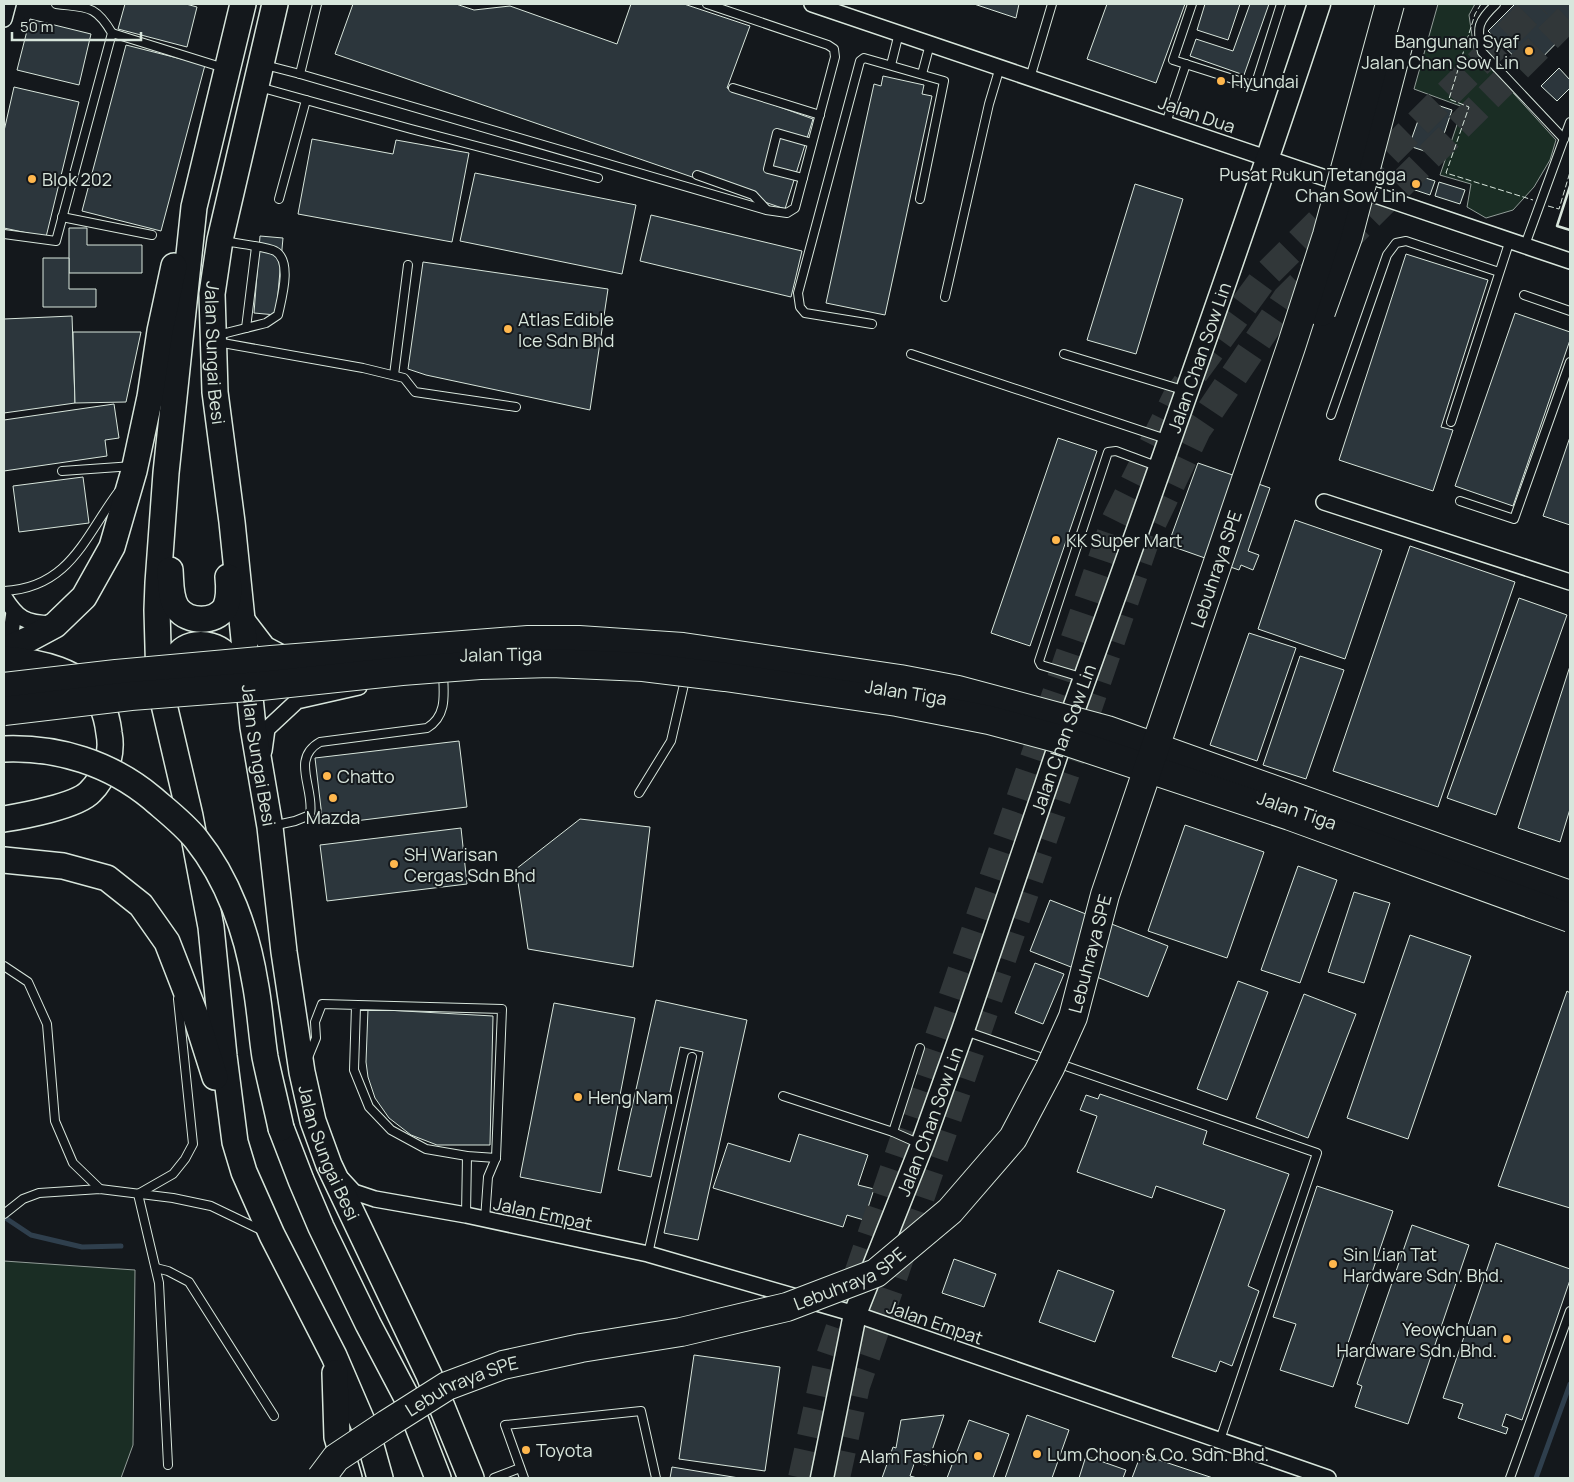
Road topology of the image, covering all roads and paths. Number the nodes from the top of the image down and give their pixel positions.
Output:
1 (8, 4) edge
2 (56, 4) edge
3 (243, 4) edge
4 (275, 4) edge
5 (317, 4) edge
6 (707, 4) edge
7 (812, 4) edge
8 (1052, 4) edge
9 (1192, 4) edge
10 (1281, 4) edge
11 (1319, 4) edge
12 (1390, 4) edge
13 (1410, 4) edge
14 (1496, 4) edge
15 (4, 19) edge
16 (899, 33) junction
17 (112, 34) junction
18 (930, 44) junction
19 (1186, 64) junction
20 (891, 65) junction
21 (1000, 67) junction
22 (228, 70) junction
23 (300, 74) junction
24 (922, 74) junction
25 (258, 75) junction
26 (1030, 78) junction
27 (732, 88) dead end
28 (306, 100) junction
29 (820, 115) junction
30 (1570, 122) edge
31 (1166, 123) junction
32 (1564, 138) junction
33 (812, 143) junction
34 (1268, 158) junction
35 (697, 176) dead end
36 (598, 178) dead end
37 (803, 178) junction
38 (279, 199) dead end
39 (920, 199) dead end
40 (194, 207) junction
41 (766, 210) junction
42 (62, 217) junction
43 (4, 234) edge
44 (152, 235) dead end
45 (220, 240) junction
46 (1510, 240) junction
47 (1525, 245) junction
48 (256, 247) junction
49 (1570, 261) edge
50 (408, 266) dead end
51 (1499, 272) junction
52 (1524, 295) dead end
53 (945, 297) dead end
54 (1570, 311) edge
55 (872, 324) dead end
56 (246, 328) junction
57 (213, 339) junction
58 (911, 354) dead end
59 (1064, 354) dead end
60 (1570, 362) edge
61 (394, 375) junction
62 (1188, 391) junction
63 (516, 406) dead end
64 (1331, 415) dead end
65 (1451, 422) dead end
66 (1171, 440) junction
67 (169, 446) junction
68 (222, 455) junction
69 (134, 468) junction
70 (1161, 468) junction
71 (62, 471) dead end
72 (1460, 501) dead end
73 (1324, 502) dead end
74 (1570, 582) edge
75 (4, 591) edge
76 (4, 597) edge
77 (14, 612) junction
78 (241, 612) junction
79 (56, 625) junction
80 (4, 645) edge
81 (4, 650) edge
82 (4, 660) edge
83 (443, 674) junction
84 (1085, 678) junction
85 (685, 680) junction
86 (4, 687) edge
87 (4, 711) edge
88 (1072, 714) junction
89 (1059, 747) junction
90 (4, 749) edge
91 (262, 778) junction
92 (639, 793) dead end
93 (190, 816) junction
94 (4, 819) edge
95 (270, 827) junction
96 (4, 860) edge
97 (1570, 889) edge
98 (1570, 895) edge
99 (1570, 918) edge
100 (1570, 927) edge
101 (284, 952) junction
102 (174, 961) junction
103 (4, 966) edge
104 (356, 1006) junction
105 (963, 1030) junction
106 (920, 1048) dead end
107 (692, 1057) dead end
108 (302, 1072) junction
109 (783, 1096) dead end
110 (893, 1132) junction
111 (235, 1142) junction
112 (922, 1145) junction
113 (467, 1156) junction
114 (496, 1158) junction
115 (329, 1165) junction
116 (100, 1189) junction
117 (138, 1194) junction
118 (4, 1214) edge
119 (466, 1215) junction
120 (485, 1219) junction
121 (272, 1235) junction
122 (648, 1254) junction
123 (156, 1268) junction
124 (1570, 1311) edge
125 (855, 1314) junction
126 (334, 1356) junction
127 (274, 1416) dead end
128 (1220, 1440) junction
129 (168, 1465) dead end
130 (520, 1468) junction
131 (321, 1478) edge
132 (339, 1478) edge
133 (349, 1478) edge
134 (380, 1478) edge
135 (438, 1478) edge
136 (471, 1478) edge
137 (494, 1478) edge
138 (524, 1478) edge
139 (656, 1478) edge
140 (822, 1478) edge
141 (1328, 1478) edge
142 (1510, 1478) edge

1 - 15 street
2 - 17 lane
3 - 22 main road, Jalan Sungai Besi
4 - 25 main road, Jalan Sungai Besi
5 - 23 lane
6 - 29 lane
7 - 16 street, Jalan Dua
8 - 26 lane
9 - 19 lane
10 - 19 lane
11 - 34 street, Jalan Chan Sow Lin
12 - 131 highway, Lebuhraya SPE, bridge
13 - 132 highway, Lebuhraya SPE, bridge
14 - 32 lane
16 - 18 street, Jalan Dua
16 - 20 lane
17 - 22 lane
17 - 42 lane
18 - 21 street, Jalan Dua
18 - 24 lane
19 - 31 lane
20 - 24 lane
20 - 55 lane
21 - 26 street, Jalan Dua
21 - 53 lane
22 - 40 main road, Jalan Sungai Besi
23 - 25 lane
23 - 41 lane
24 - 39 lane
25 - 28 lane
25 - 45 main road, Jalan Sungai Besi
26 - 31 street, Jalan Dua
27 - 29 lane
28 - 36 lane
28 - 38 lane
29 - 33 lane
30 - 32 lane
31 - 34 street, Jalan Dua
32 - 47 lane
33 - 37 lane
33 - 37 lane
34 - 46 street, Jalan Dua
34 - 62 street, Jalan Chan Sow Lin
35 - 41 lane
37 - 41 lane
40 - 67 main road, Jalan Sungai Besi
40 - 69 main road
42 - 43 lane
42 - 44 lane
45 - 48 lane
45 - 57 main road, Jalan Sungai Besi
46 - 47 street, Jalan Dua
46 - 51 lane
47 - 49 street, Jalan Dua
48 - 56 lane
48 - 56 lane
50 - 61 lane
51 - 64 lane
51 - 65 lane
52 - 54 lane
56 - 57 lane
57 - 61 lane
57 - 68 main road, Jalan Sungai Besi
58 - 66 lane
59 - 62 lane
60 - 72 lane
61 - 63 lane
62 - 66 street, Jalan Chan Sow Lin
66 - 70 street, Jalan Chan Sow Lin
67 - 68 main road
67 - 93 main road, Jalan Sungai Besi
68 - 78 main road, Jalan Sungai Besi
69 - 71 lane
69 - 75 lane
69 - 79 main road
70 - 84 street, Jalan Chan Sow Lin
70 - 84 lane
73 - 74 street
76 - 77 street
77 - 79 street
77 - 80 street
78 - 88 street, Jalan Tiga
78 - 91 main road, Jalan Sungai Besi
79 - 81 main road
82 - 94 main road
83 - 85 street, Jalan Tiga
83 - 91 street, Jalan Tiga
83 - 95 lane
84 - 88 street, Jalan Chan Sow Lin
85 - 89 street, Jalan Tiga
85 - 92 lane
86 - 98 highway, bridge
87 - 99 highway, bridge
88 - 89 street, Jalan Chan Sow Lin
88 - 97 street, Jalan Tiga
89 - 100 street, Jalan Tiga
89 - 105 street, Jalan Chan Sow Lin
90 - 135 main road, bridge
91 - 95 main road, Jalan Sungai Besi
93 - 101 main road
93 - 111 main road, Jalan Sungai Besi
95 - 101 main road, Jalan Sungai Besi
96 - 102 main road
101 - 108 main road, Jalan Sungai Besi
102 - 111 main road
102 - 117 lane
103 - 116 lane
104 - 108 lane
104 - 113 lane
104 - 114 lane
105 - 112 street, Jalan Chan Sow Lin
105 - 128 lane
106 - 110 lane
107 - 122 lane
108 - 115 main road, Jalan Sungai Besi
109 - 110 lane
110 - 112 lane
111 - 121 main road, Jalan Sungai Besi
112 - 125 street, Jalan Chan Sow Lin
113 - 114 lane
113 - 119 lane
114 - 120 lane
115 - 119 street, Jalan Empat
115 - 136 main road, Jalan Sungai Besi
116 - 117 lane
116 - 118 lane
117 - 121 lane
117 - 123 lane
119 - 120 street, Jalan Empat
120 - 122 street, Jalan Empat
121 - 126 main road, Jalan Sungai Besi
122 - 125 street, Jalan Empat
123 - 127 lane
123 - 129 lane
124 - 142 lane
125 - 128 street, Jalan Empat
125 - 140 street, Jalan Chan Sow Lin
126 - 133 main road
126 - 134 main road, Jalan Sungai Besi
128 - 141 street, Jalan Empat
130 - 137 lane
130 - 138 lane
130 - 139 lane

